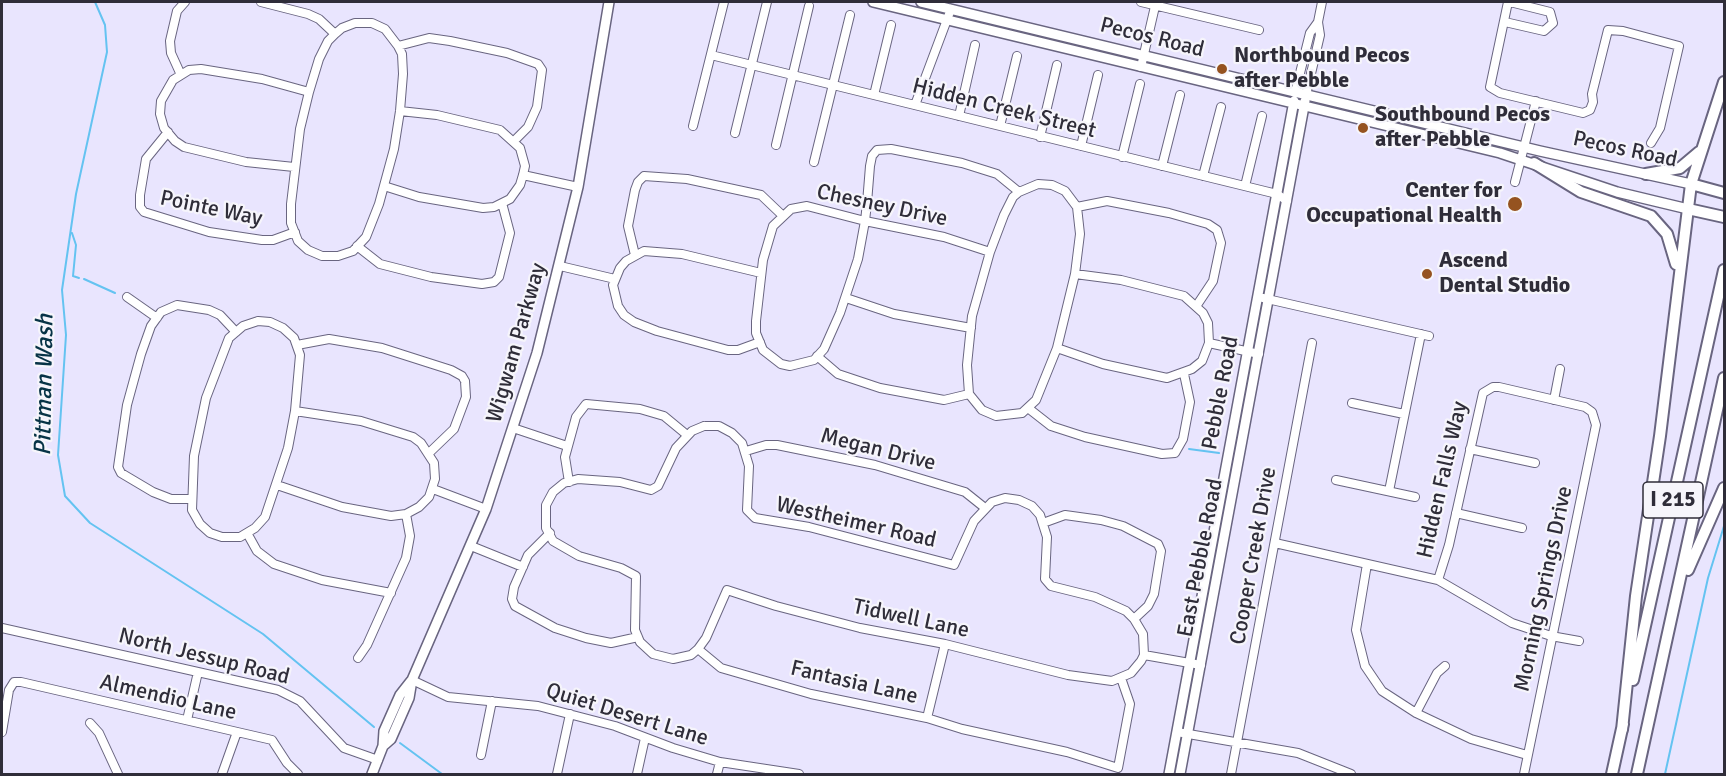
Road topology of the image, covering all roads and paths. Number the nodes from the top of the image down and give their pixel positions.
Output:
1 (182, 2) edge
2 (261, 2) edge
3 (609, 2) edge
4 (724, 2) edge
5 (767, 2) edge
6 (873, 2) edge
7 (921, 2) edge
8 (1141, 2) edge
9 (1322, 2) edge
10 (1155, 3) edge
11 (1509, 4) edge
12 (809, 6) dead end
13 (951, 9) junction
14 (850, 15) dead end
15 (947, 19) junction
16 (1318, 22) junction
17 (1505, 22) junction
18 (891, 25) dead end
19 (1259, 30) dead end
20 (335, 34) junction
21 (398, 45) junction
22 (975, 45) dead end
23 (711, 55) junction
24 (1017, 56) dead end
25 (1143, 56) junction
26 (752, 65) junction
27 (1057, 65) dead end
28 (1141, 67) junction
29 (182, 75) junction
30 (792, 75) junction
31 (1098, 75) dead end
32 (1725, 82) edge
33 (1140, 84) dead end
34 (833, 86) junction
35 (309, 92) junction
36 (1295, 93) junction
37 (1180, 95) dead end
38 (874, 96) junction
39 (1536, 101) junction
40 (1301, 103) junction
41 (915, 105) junction
42 (1221, 107) dead end
43 (400, 111) junction
44 (959, 116) junction
45 (1262, 116) dead end
46 (693, 126) dead end
47 (1000, 126) junction
48 (168, 132) junction
49 (735, 133) dead end
50 (1040, 137) junction
51 (514, 141) junction
52 (1651, 143) dead end
53 (776, 145) dead end
54 (1081, 146) junction
55 (1525, 148) junction
56 (1701, 149) junction
57 (1122, 157) junction
58 (1522, 159) junction
59 (814, 162) dead end
60 (1534, 163) junction
61 (1162, 166) junction
62 (294, 167) junction
63 (1646, 174) junction
64 (523, 176) junction
65 (1203, 176) junction
66 (1515, 182) dead end
67 (1691, 184) junction
68 (384, 186) junction
69 (1245, 186) junction
70 (578, 187) junction
71 (1019, 192) junction
72 (1725, 193) edge
73 (1277, 194) junction
74 (1287, 201) junction
75 (502, 203) junction
76 (1077, 207) junction
77 (1688, 209) junction
78 (782, 215) junction
79 (1725, 217) edge
80 (865, 221) junction
81 (295, 232) junction
82 (357, 246) junction
83 (990, 252) junction
84 (635, 255) junction
85 (561, 266) junction
86 (1725, 270) edge
87 (761, 273) junction
88 (1678, 273) junction
89 (1075, 274) junction
90 (615, 279) junction
91 (127, 297) dead end
92 (1259, 297) junction
93 (846, 298) junction
94 (1269, 299) junction
95 (1197, 305) junction
96 (157, 318) junction
97 (971, 328) junction
98 (236, 332) junction
99 (760, 342) junction
100 (1209, 343) junction
101 (1312, 343) dead end
102 (297, 345) junction
103 (1057, 348) junction
104 (1248, 352) junction
105 (1259, 354) junction
106 (817, 356) junction
107 (1560, 369) dead end
108 (1184, 374) junction
109 (1725, 378) edge
110 (969, 394) junction
111 (1554, 400) junction
112 (1352, 403) dead end
113 (1028, 408) junction
114 (295, 411) junction
115 (1404, 414) junction
116 (513, 428) junction
117 (687, 435) junction
118 (567, 446) junction
119 (1470, 448) junction
120 (746, 451) junction
121 (429, 453) junction
122 (1535, 463) dead end
123 (1336, 480) dead end
124 (569, 482) junction
125 (277, 485) junction
126 (433, 489) junction
127 (1725, 489) edge
128 (1389, 491) junction
129 (1415, 497) dead end
130 (192, 499) junction
131 (985, 508) junction
132 (486, 509) junction
133 (1456, 513) junction
134 (406, 514) junction
135 (1043, 522) junction
136 (1522, 528) dead end
137 (247, 533) junction
138 (550, 533) junction
139 (1275, 543) junction
140 (471, 546) junction
141 (1367, 564) junction
142 (523, 567) junction
143 (1438, 580) junction
144 (391, 593) junction
145 (1134, 619) junction
146 (1670, 624) junction
147 (2, 628) edge
148 (1551, 636) junction
149 (638, 637) junction
150 (1579, 641) dead end
151 (945, 644) junction
152 (698, 649) junction
153 (1144, 655) junction
154 (358, 658) dead end
155 (1190, 663) junction
156 (1201, 665) junction
157 (1445, 666) dead end
158 (198, 672) junction
159 (1121, 678) junction
160 (412, 680) junction
161 (492, 701) junction
162 (1416, 713) junction
163 (570, 714) junction
164 (927, 718) junction
165 (187, 720) junction
166 (90, 723) dead end
167 (1622, 730) junction
168 (2, 732) edge
169 (237, 732) junction
170 (1177, 732) junction
171 (1188, 734) junction
172 (645, 738) junction
173 (1237, 742) junction
174 (481, 755) dead end
175 (1527, 755) junction
176 (378, 760) junction
177 (720, 762) junction
178 (118, 774) edge
179 (222, 774) edge
180 (298, 774) edge
181 (372, 774) edge
182 (557, 774) edge
183 (637, 774) edge
184 (717, 774) edge
185 (799, 774) edge
186 (1169, 774) edge
187 (1180, 774) edge
188 (1231, 774) edge
189 (1351, 774) edge
190 (1524, 774) edge
191 (1612, 774) edge
192 (1636, 774) edge

1 - 29 street
2 - 20 street
3 - 70 main road, Wigwam Parkway
4 - 23 street
5 - 26 street
6 - 15 main road, Pecos Road
7 - 13 main road, Pecos Road
8 - 10 street
9 - 16 street, Pebble Road
10 - 19 street
10 - 25 street
11 - 17 street
11 - 17 street
12 - 30 street
13 - 15 street
13 - 25 main road, Pecos Road
14 - 34 street
15 - 28 main road, Pecos Road
15 - 41 street
16 - 36 street, Pebble Road
16 - 40 street, Pebble Road
17 - 39 street
18 - 38 street
20 - 21 street
20 - 35 street
21 - 43 street
21 - 51 street
22 - 44 street
23 - 26 street, Hidden Creek Street
23 - 46 street
24 - 47 street
25 - 28 street
25 - 36 main road, Pecos Road
26 - 30 street, Hidden Creek Street
26 - 49 street
27 - 50 street
28 - 40 main road, Pecos Road
29 - 35 street
29 - 48 street
30 - 34 street, Hidden Creek Street
30 - 53 street
31 - 54 street
32 - 56 highway
33 - 57 street
34 - 38 street, Hidden Creek Street
34 - 59 street
35 - 62 street
36 - 40 main road, Pebble Road
37 - 61 street
38 - 41 street, Hidden Creek Street
39 - 52 street
39 - 55 street
40 - 55 main road, Pecos Road
40 - 58 main road
40 - 73 main road, Pebble Road
40 - 74 main road, East Pebble Road
41 - 44 street, Hidden Creek Street
42 - 65 street
43 - 51 street
43 - 68 street
44 - 47 street, Hidden Creek Street
45 - 69 street
47 - 50 street, Hidden Creek Street
48 - 62 street
48 - 81 street, Pointe Way
50 - 54 street, Hidden Creek Street
51 - 64 street
54 - 57 street, Hidden Creek Street
55 - 58 street
55 - 63 main road, Pecos Road
56 - 63 highway
56 - 67 highway
57 - 61 street, Hidden Creek Street
58 - 60 main road
58 - 66 street
60 - 77 main road
60 - 88 highway
61 - 65 street, Hidden Creek Street
62 - 81 street
63 - 67 main road, Pecos Road
64 - 70 street
64 - 75 street
65 - 69 street, Hidden Creek Street
67 - 72 highway
67 - 77 highway
68 - 75 street
68 - 82 street
69 - 73 street, Hidden Creek Street
70 - 85 main road, Wigwam Parkway
71 - 76 street
71 - 80 street
71 - 83 street
73 - 74 street, Hidden Creek Street
73 - 92 main road, Pebble Road
74 - 94 main road, East Pebble Road
75 - 82 street
76 - 89 street
76 - 95 street
77 - 79 highway
77 - 88 highway
78 - 80 street, Chesney Drive
78 - 84 street, Chesney Drive
78 - 87 street
80 - 83 street, Chesney Drive
80 - 93 street
81 - 82 street
83 - 97 street
84 - 87 street
84 - 90 street
85 - 90 street
85 - 116 main road, Wigwam Parkway
86 - 167 highway, I 215
87 - 99 street
88 - 167 highway
89 - 95 street
89 - 103 street
90 - 99 street
91 - 96 street
92 - 94 street
92 - 104 main road, Pebble Road
93 - 97 street
93 - 106 street
94 - 105 main road, East Pebble Road
94 - 115 street
95 - 100 street
96 - 98 street
96 - 130 street
97 - 110 street
98 - 102 street
98 - 130 street
99 - 106 street
100 - 104 street
100 - 108 street
101 - 139 street, Cooper Creek Drive
102 - 114 street
102 - 121 street
103 - 108 street
103 - 113 street
104 - 105 street
104 - 155 main road, Pebble Road
105 - 156 main road, East Pebble Road
106 - 110 street
107 - 111 street
108 - 113 street
109 - 146 highway, I 215
110 - 113 street
111 - 119 street, Hidden Falls Way
111 - 148 street, Morning Springs Drive
112 - 115 street
114 - 121 street
114 - 125 street
115 - 128 street
116 - 118 street
116 - 132 main road, Wigwam Parkway
117 - 118 street
117 - 120 street
117 - 124 street
118 - 124 street
119 - 122 street
119 - 133 street, Hidden Falls Way
120 - 131 street, Megan Drive
120 - 131 street, Westheimer Road
121 - 126 street
123 - 128 street
124 - 138 street
125 - 134 street
125 - 137 street
126 - 132 street
126 - 134 street
127 - 146 highway
128 - 129 street
130 - 137 street
131 - 135 street
132 - 140 main road, Wigwam Parkway
133 - 136 street
133 - 143 street, Hidden Falls Way
134 - 144 street
135 - 145 street
135 - 145 street
137 - 144 street
138 - 142 street
138 - 149 street
139 - 141 street
139 - 173 street, Cooper Creek Drive
140 - 142 street
140 - 160 main road, Wigwam Parkway
141 - 143 street
141 - 162 street
142 - 149 street
143 - 148 street
144 - 154 street
145 - 153 street
146 - 192 highway, I 215
147 - 158 street, North Jessup Road
148 - 150 street
148 - 175 street, Morning Springs Drive
149 - 152 street
151 - 152 street, Tidwell Lane
151 - 159 street, Tidwell Lane
151 - 164 street
152 - 164 street, Fantasia Lane
153 - 155 street
153 - 159 street
155 - 156 street
155 - 170 main road, Pebble Road
156 - 171 main road, East Pebble Road
157 - 162 street
158 - 165 street
158 - 176 street, North Jessup Road
159 - 164 street, Fantasia Lane
160 - 161 street, Quiet Desert Lane
160 - 176 main road, Wigwam Parkway
161 - 163 street, Quiet Desert Lane
161 - 174 street
162 - 175 street
163 - 172 street, Quiet Desert Lane
163 - 182 street
165 - 168 street, Almendio Lane
165 - 169 street, Almendio Lane
166 - 178 street
167 - 191 highway, I 215
169 - 179 street
169 - 180 street, Almendio Lane
170 - 171 street
170 - 186 main road, Pebble Road
171 - 173 street
171 - 187 main road, East Pebble Road
172 - 177 street, Quiet Desert Lane
172 - 183 street
173 - 188 street, Cooper Creek Drive
173 - 189 street
175 - 190 street, Morning Springs Drive
176 - 181 main road, Wigwam Parkway
177 - 184 street
177 - 185 street, Quiet Desert Lane

